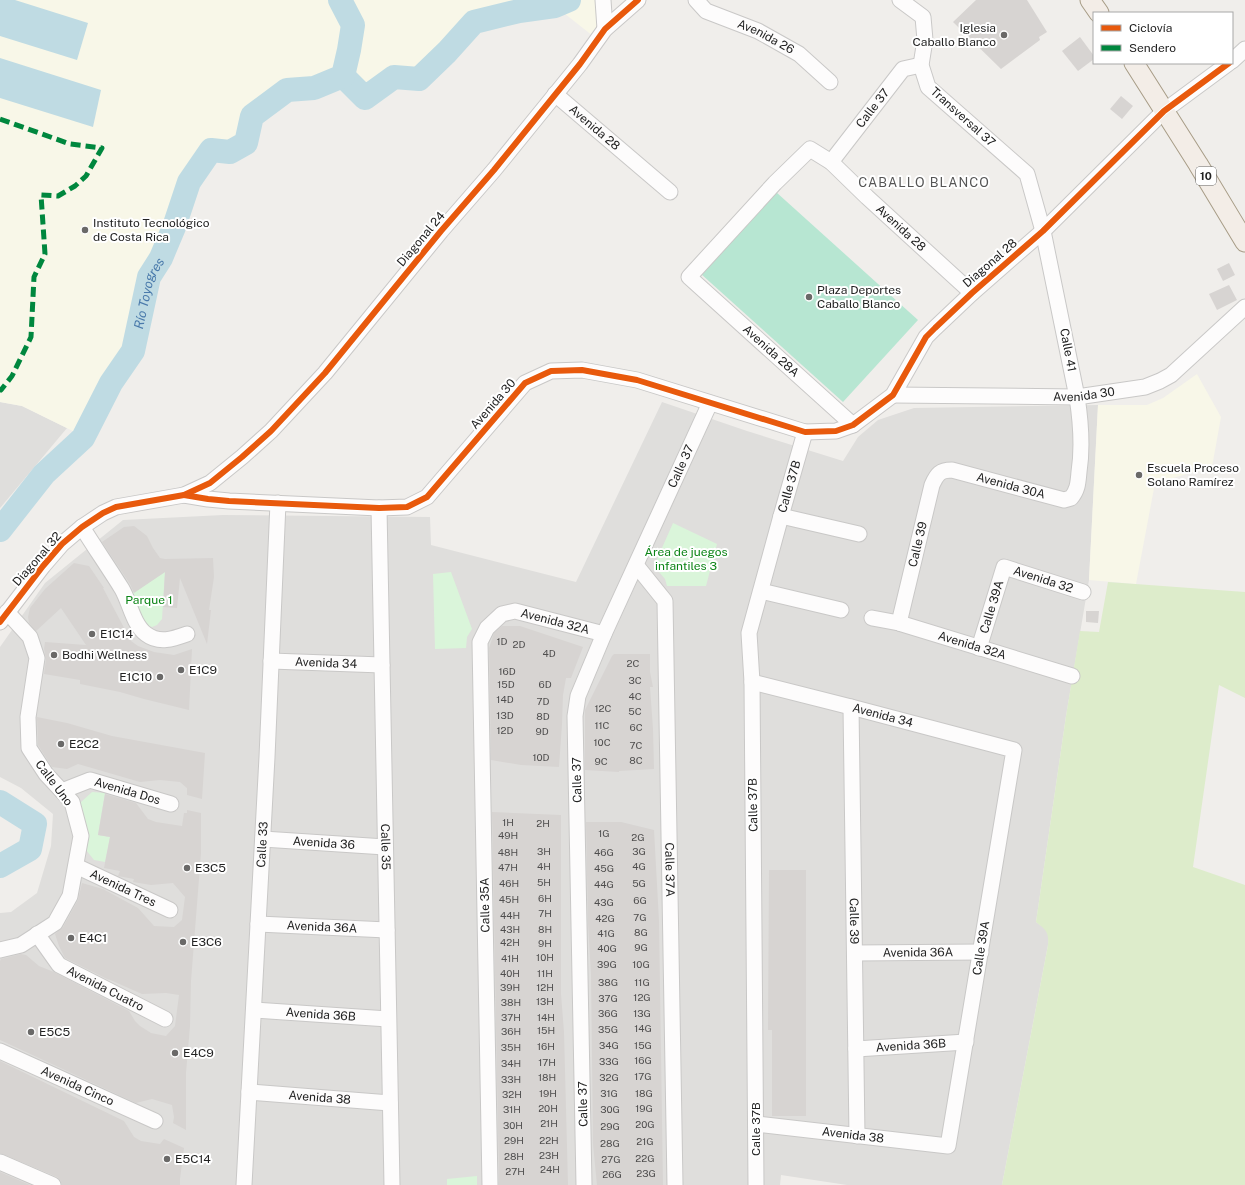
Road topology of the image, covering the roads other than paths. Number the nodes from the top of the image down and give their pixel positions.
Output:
1 (603, 0) edge
2 (638, 0) edge
3 (696, 0) edge
4 (900, 0) edge
5 (1090, 0) edge
6 (1098, 12) edge
7 (605, 29) junction
8 (1245, 49) edge
9 (1233, 60) edge
10 (1135, 64) edge
11 (1228, 64) edge
12 (921, 65) junction
13 (830, 82) dead end
14 (555, 94) junction
15 (1164, 112) junction
16 (831, 162) junction
17 (670, 192) dead end
18 (1044, 231) junction
19 (1245, 242) edge
20 (689, 277) joint
21 (972, 293) junction
22 (1245, 307) edge
23 (893, 395) junction
24 (1077, 397) junction
25 (710, 403) junction
26 (854, 425) junction
27 (836, 431) joint
28 (805, 432) junction
29 (944, 470) joint
30 (210, 483) joint
31 (184, 494) junction
32 (1075, 494) joint
33 (278, 503) junction
34 (379, 508) junction
35 (781, 516) junction
36 (82, 527) junction
37 (859, 534) dead end
38 (636, 565) junction
39 (1004, 567) joint
40 (761, 591) junction
41 (1083, 592) dead end
42 (841, 610) dead end
43 (3, 617) edge
44 (872, 618) dead end
45 (899, 623) junction
46 (487, 628) joint
47 (187, 634) dead end
48 (604, 634) junction
49 (979, 648) junction
50 (271, 661) junction
51 (382, 665) junction
52 (1072, 676) dead end
53 (752, 682) junction
54 (851, 707) junction
55 (1014, 750) joint
56 (62, 791) junction
57 (171, 804) dead end
58 (263, 839) junction
59 (385, 847) junction
60 (76, 866) junction
61 (170, 910) dead end
62 (258, 924) junction
63 (386, 930) junction
64 (38, 934) junction
65 (0, 950) edge
66 (981, 952) junction
67 (855, 953) junction
68 (254, 1010) junction
69 (164, 1019) dead end
70 (388, 1019) junction
71 (966, 1042) junction
72 (856, 1049) junction
73 (0, 1051) edge
74 (249, 1092) junction
75 (390, 1103) junction
76 (155, 1121) dead end
77 (757, 1124) junction
78 (857, 1136) junction
79 (948, 1146) joint
80 (0, 1162) edge
81 (52, 1185) edge
82 (248, 1185) edge
83 (392, 1185) edge
84 (490, 1185) edge
85 (584, 1185) edge
86 (675, 1185) edge
87 (756, 1185) edge

1 - 7 street
2 - 7 street, Diagonal 24
3 - 13 street, Avenida 26
4 - 12 street, Transversal 37
5 - 6 main road
7 - 14 street, Diagonal 24
8 - 9 street
10 - 15 main road, 10
11 - 15 street, Diagonal 28
12 - 16 street, Calle 37
12 - 18 street, Transversal 37
14 - 17 street, Avenida 28
14 - 30 street, Diagonal 24
15 - 18 street, Diagonal 28
15 - 19 main road, 10
16 - 20 street, Avenida 28
16 - 21 street, Avenida 28
18 - 21 street, Diagonal 28
18 - 24 street, Calle 41
20 - 26 street, Avenida 28A
21 - 23 street, Diagonal 28
22 - 24 street, Avenida 30
23 - 24 street, Avenida 30
23 - 26 street, Diagonal 28
24 - 32 street, Calle 41
25 - 28 street, Avenida 30
25 - 34 street, Avenida 30
25 - 38 street, Calle 37
26 - 27 street, Diagonal 28
27 - 28 street, Avenida 30
28 - 35 street, Calle 37B
29 - 32 street, Avenida 30A
29 - 45 street, Calle 39
30 - 31 street, Diagonal 32
31 - 33 street, Avenida 30
31 - 36 street, Diagonal 32
33 - 34 street, Avenida 30
33 - 50 street, Calle 33
34 - 51 street, Calle 35
35 - 37 street
35 - 40 street, Calle 37B
36 - 43 street, Diagonal 32
36 - 47 street
38 - 48 street, Calle 37
38 - 86 street, Calle 37A
39 - 41 street, Avenida 32
39 - 49 street, Calle 39A
40 - 42 street
40 - 53 street, Calle 37B
43 - 56 street, Calle Uno
44 - 45 street, Avenida 32A
45 - 49 street, Avenida 32A
46 - 48 street, Avenida 32A
46 - 84 street, Calle 35A
48 - 85 street, Calle 37
49 - 52 street, Avenida 32A
50 - 51 street, Avenida 34
50 - 58 street, Calle 33
51 - 59 street, Calle 35
53 - 54 street, Avenida 34
53 - 77 street, Calle 37B
54 - 55 street, Avenida 34
54 - 67 street, Calle 39
55 - 66 street, Calle 39A
56 - 57 street, Avenida Dos
56 - 60 street, Calle Uno
58 - 59 street, Avenida 36
58 - 62 street, Calle 33
59 - 63 street, Calle 35
60 - 61 street, Avenida Tres
60 - 64 street, Calle Uno
62 - 63 street, Avenida 36A
62 - 68 street, Calle 33
63 - 70 street, Calle 35
64 - 65 street, Calle Uno
64 - 69 street, Avenida Cuatro
66 - 67 street, Avenida 36A
66 - 71 street, Calle 39A
67 - 72 street, Calle 39
68 - 70 street, Avenida 36B
68 - 74 street, Calle 33
70 - 75 street, Calle 35
71 - 72 street, Avenida 36B
71 - 79 street, Calle 39A
72 - 78 street, Calle 39
73 - 76 street, Avenida Cinco
74 - 75 street, Avenida 38
74 - 82 street, Calle 33
75 - 83 street, Calle 35
77 - 78 street, Avenida 38
77 - 87 street, Calle 37B
78 - 79 street, Avenida 38
80 - 81 street

